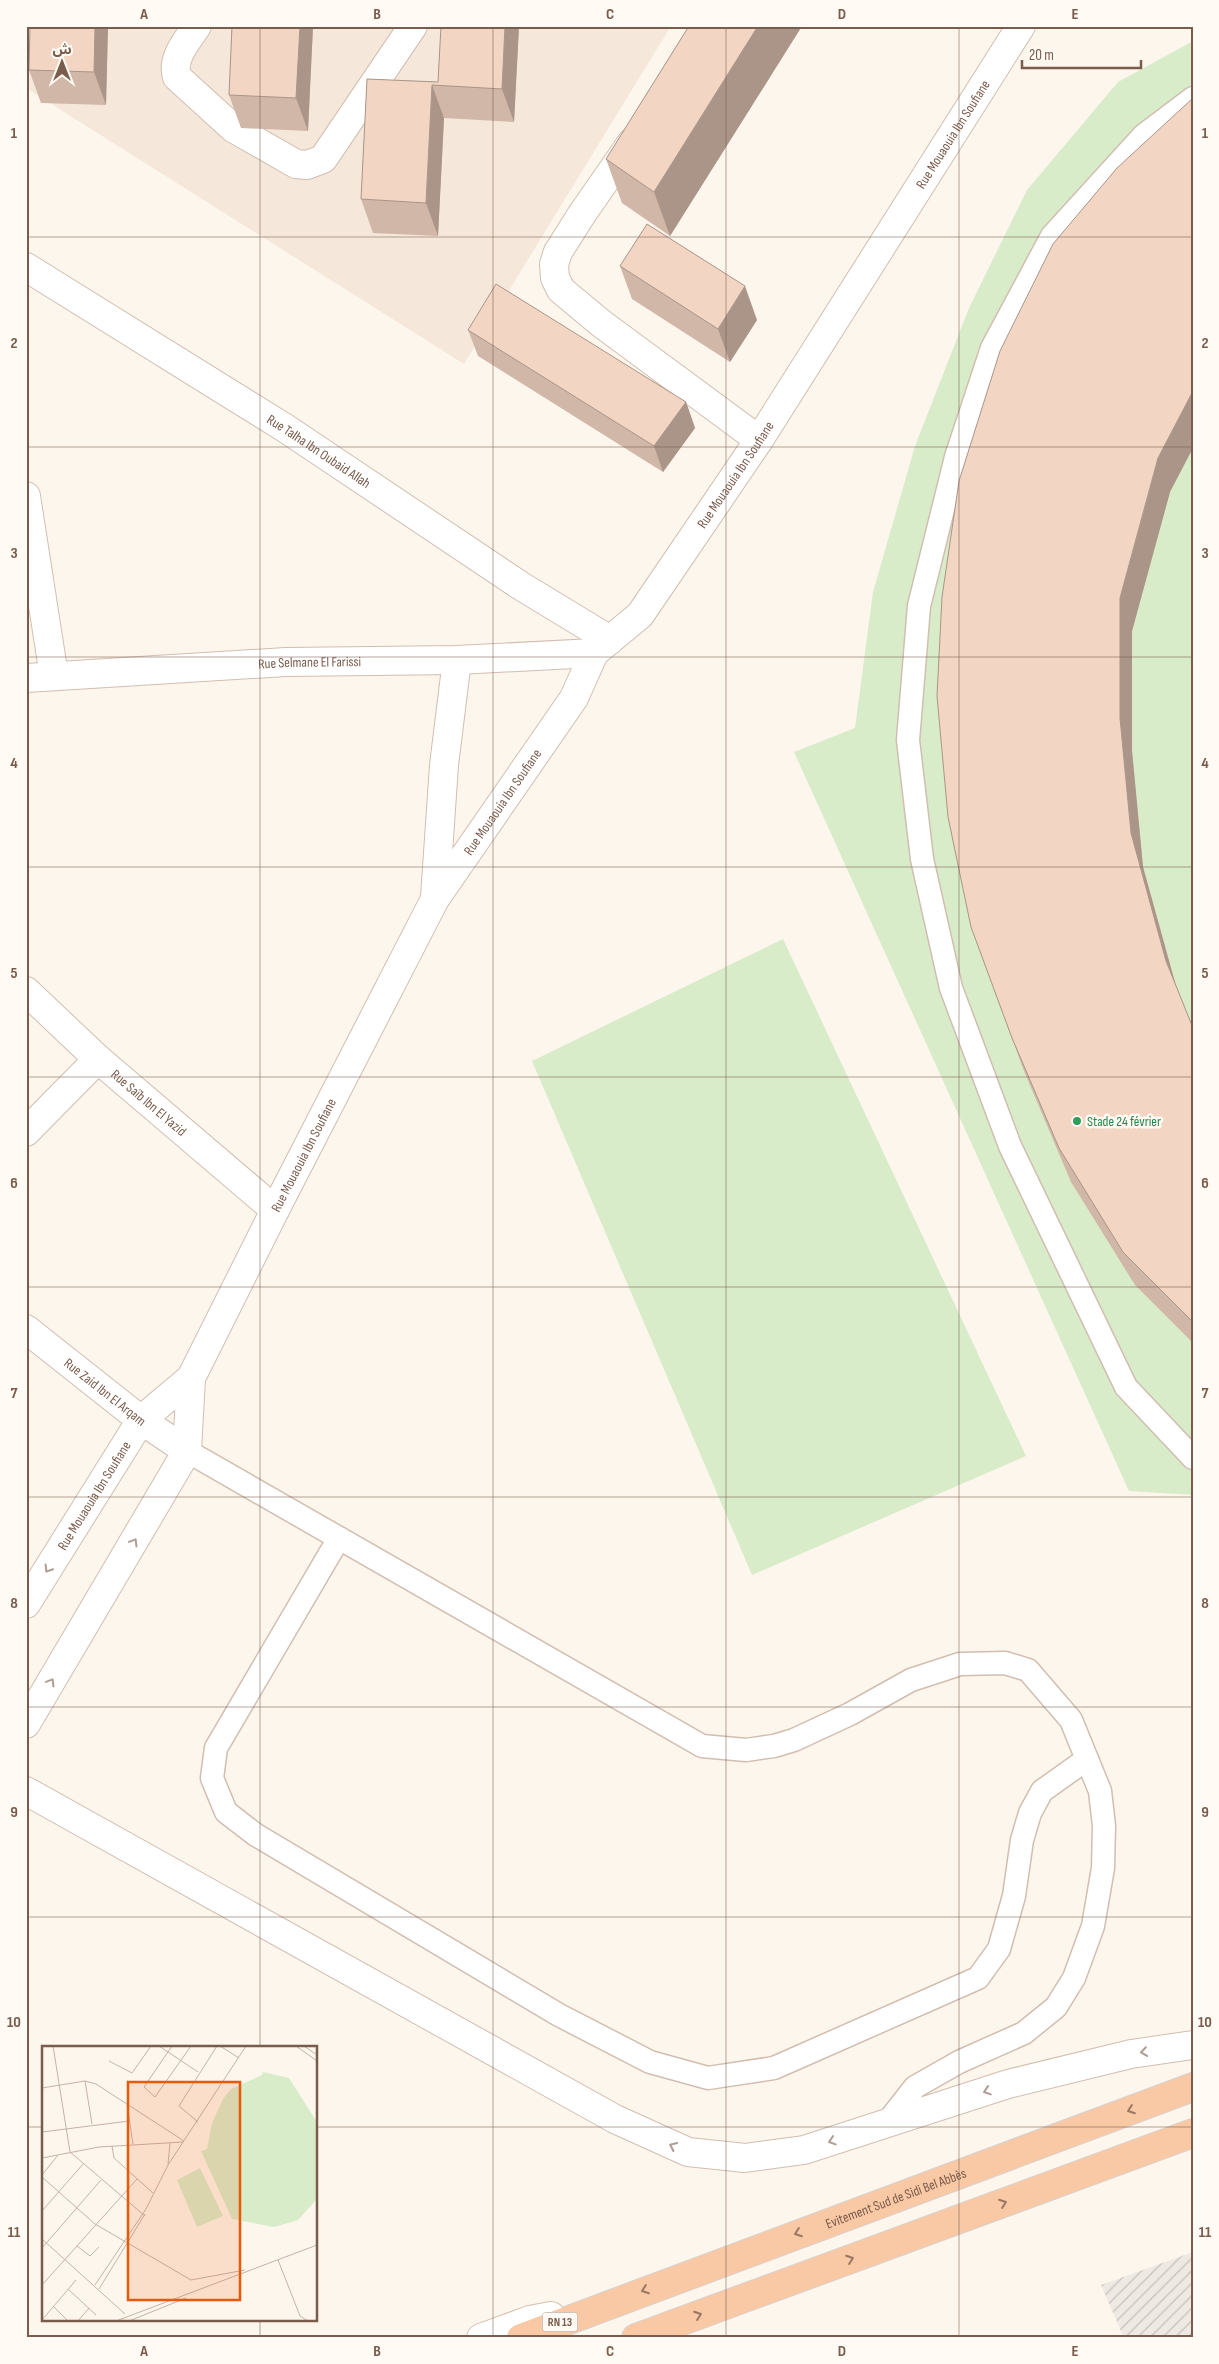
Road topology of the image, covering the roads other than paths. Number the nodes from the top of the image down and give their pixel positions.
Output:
1 (197, 26) edge
2 (413, 26) edge
3 (1021, 26) edge
4 (1193, 98) edge
5 (646, 121) edge
6 (26, 267) edge
7 (759, 440) junction
8 (26, 496) edge
9 (602, 647) junction
10 (457, 660) junction
11 (54, 676) junction
12 (26, 678) edge
13 (435, 898) junction
14 (26, 991) edge
15 (98, 1058) junction
16 (26, 1132) edge
17 (274, 1210) junction
18 (26, 1329) edge
19 (192, 1378) junction
20 (141, 1420) junction
21 (187, 1451) junction
22 (1193, 1458) edge
23 (339, 1538) junction
24 (26, 1604) edge
25 (26, 1724) edge
26 (1087, 1760) junction
27 (26, 1790) edge
28 (1193, 2045) edge
29 (1193, 2087) edge
30 (886, 2124) junction
31 (1193, 2133) edge
32 (599, 2307) junction
33 (481, 2338) edge
34 (521, 2338) edge
35 (636, 2338) edge

1 - 2 street
3 - 7 street, Rue Mouaouia Ibn Soufiane
4 - 22 lane
5 - 7 street
6 - 9 street, Rue Talha Ibn Oubaid Allah
7 - 9 street, Rue Mouaouia Ibn Soufiane
8 - 11 street
9 - 10 street, Rue Selmane El Farissi
9 - 13 street, Rue Mouaouia Ibn Soufiane
10 - 11 street, Rue Selmane El Farissi
10 - 13 street
11 - 12 street, Rue Selmane El Farissi
13 - 17 street, Rue Mouaouia Ibn Soufiane
14 - 15 street, Rue Saïb Ibn El Yazid
15 - 16 street
15 - 17 street, Rue Saïb Ibn El Yazid
17 - 19 street, Rue Mouaouia Ibn Soufiane
18 - 20 street, Rue Zaid Ibn El Arqam
19 - 20 street, Rue Mouaouia Ibn Soufiane
19 - 21 street
20 - 21 street, Rue Zaid Ibn El Arqam
20 -> 24 street, Rue Mouaouia Ibn Soufiane
21 - 23 lane
25 -> 21 street
23 - 26 lane
23 - 26 lane
26 - 30 lane
30 -> 27 street
28 -> 30 street
29 -> 32 highway, Evitement Sud de Sidi Bel Abbès
35 -> 31 highway
32 - 33 street
32 - 34 highway, RN 13

